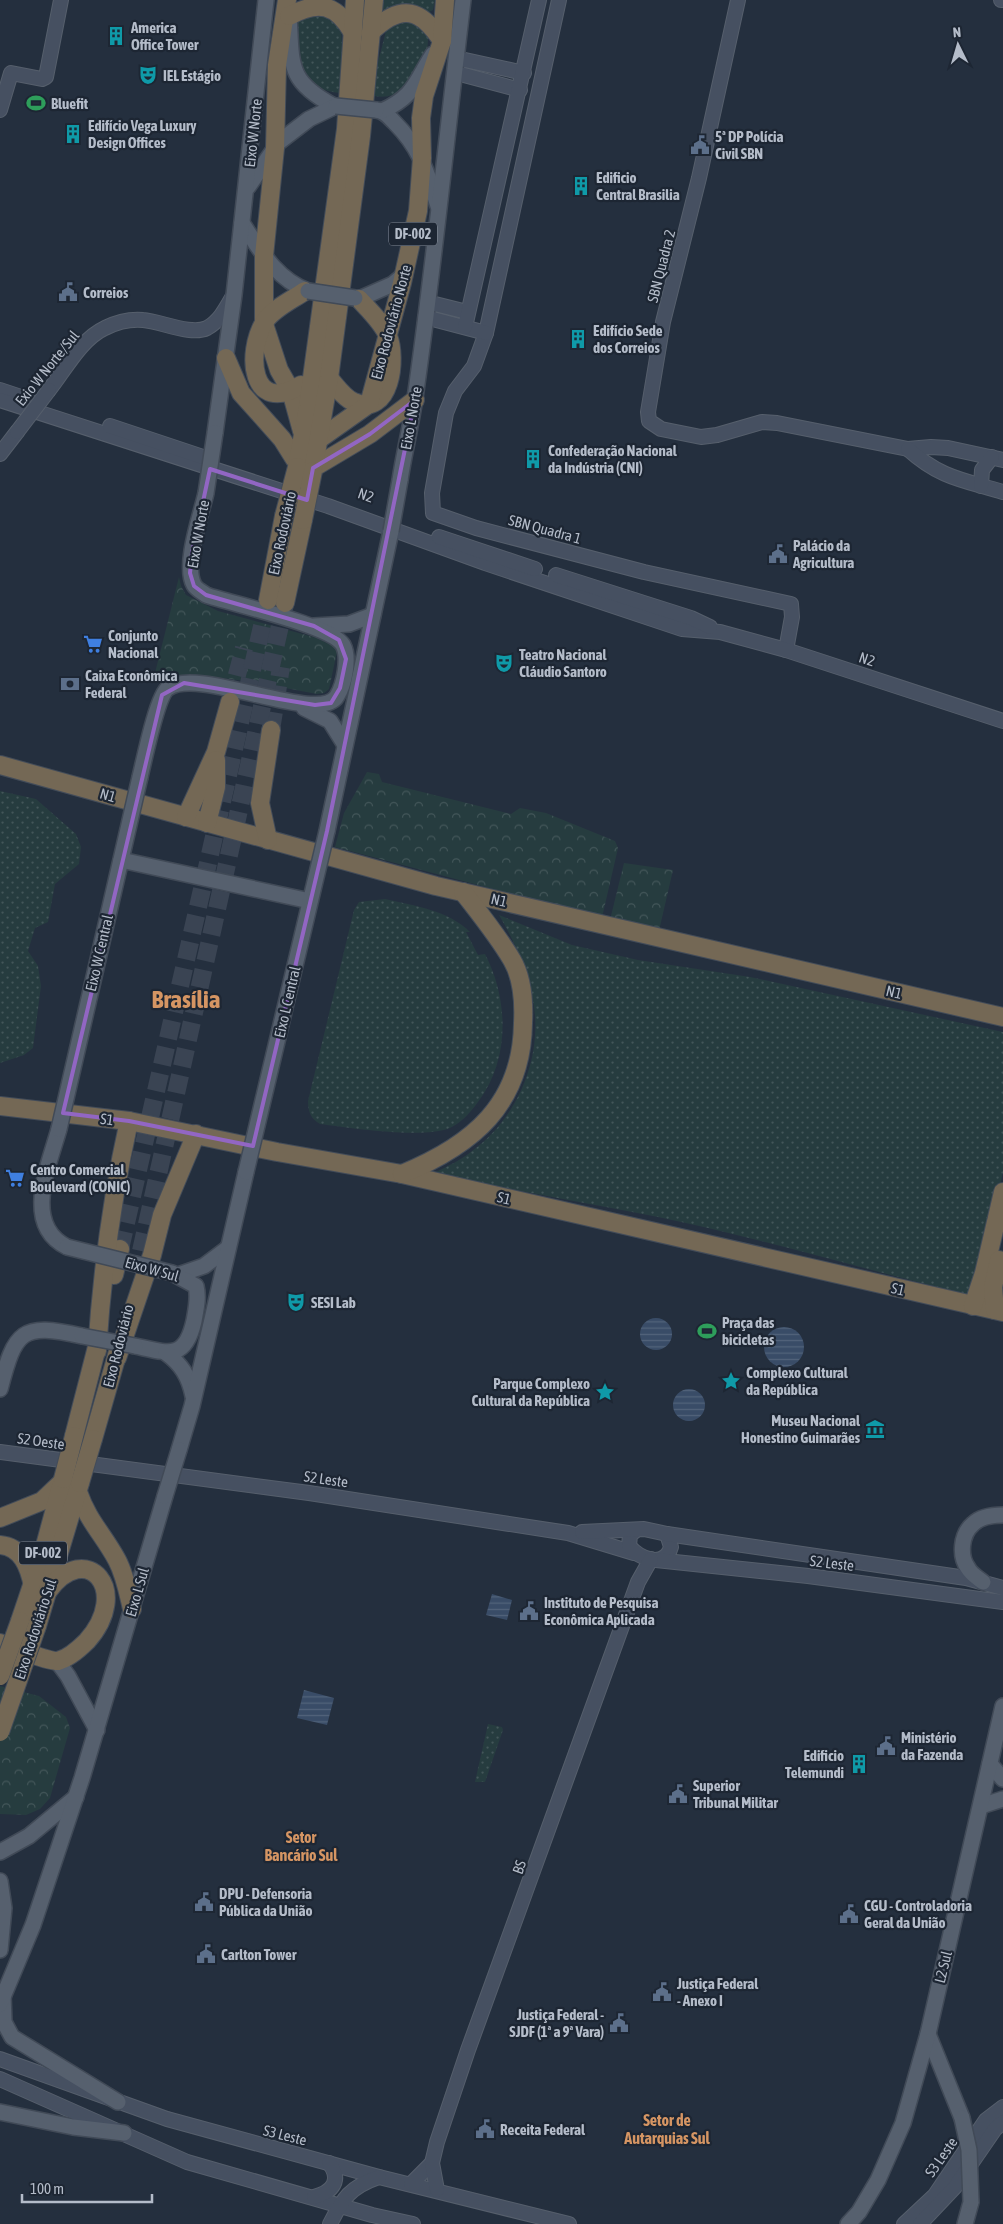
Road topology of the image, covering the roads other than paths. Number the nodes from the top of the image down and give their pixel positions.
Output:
1 (61, 0) edge
2 (266, 0) edge
3 (355, 0) edge
4 (374, 0) edge
5 (445, 0) edge
6 (463, 0) edge
7 (539, 0) edge
8 (559, 0) edge
9 (740, 2) edge
10 (288, 5) edge
11 (534, 26) junction
12 (372, 31) junction
13 (552, 31) junction
14 (353, 33) junction
15 (442, 41) junction
16 (456, 58) junction
17 (524, 73) junction
18 (454, 74) junction
19 (520, 90) junction
20 (336, 106) junction
21 (0, 110) edge
22 (379, 111) junction
23 (509, 134) junction
24 (529, 140) junction
25 (275, 148) junction
26 (505, 152) junction
27 (525, 156) junction
28 (422, 158) junction
29 (246, 191) junction
30 (440, 213) junction
31 (242, 223) junction
32 (488, 234) junction
33 (507, 239) junction
34 (484, 251) junction
35 (264, 256) junction
36 (503, 258) junction
37 (405, 274) junction
38 (306, 291) junction
39 (234, 294) junction
40 (357, 299) junction
41 (427, 302) junction
42 (467, 312) junction
43 (425, 318) junction
44 (264, 324) junction
45 (465, 327) junction
46 (486, 333) junction
47 (387, 334) junction
48 (226, 358) junction
49 (312, 378) junction
50 (329, 378) junction
51 (0, 390) edge
52 (291, 391) junction
53 (0, 400) edge
54 (415, 400) junction
55 (369, 404) junction
56 (311, 437) junction
57 (908, 449) junction
58 (0, 454) edge
59 (998, 458) edge
60 (305, 467) junction
61 (981, 486) junction
62 (1003, 492) edge
63 (485, 563) junction
64 (554, 575) junction
65 (591, 587) junction
66 (624, 608) junction
67 (373, 615) junction
68 (314, 626) junction
69 (720, 632) junction
70 (786, 650) junction
71 (230, 702) tunnel mouth
72 (292, 702) junction
73 (1003, 721) edge
74 (271, 730) tunnel mouth
75 (345, 745) junction
76 (216, 752) junction
77 (0, 765) edge
78 (140, 777) joint
79 (186, 817) junction
80 (207, 823) junction
81 (326, 831) joint
82 (268, 840) junction
83 (121, 860) junction
84 (463, 892) junction
85 (310, 901) junction
86 (1003, 1017) edge
87 (0, 1106) edge
88 (129, 1121) junction
89 (59, 1129) joint
90 (196, 1134) junction
91 (246, 1172) joint
92 (402, 1174) junction
93 (1003, 1192) edge
94 (1003, 1243) edge
95 (120, 1248) tunnel mouth
96 (228, 1248) junction
97 (140, 1251) tunnel mouth
98 (175, 1274) junction
99 (973, 1306) junction
100 (999, 1311) edge
101 (96, 1351) junction
102 (166, 1352) junction
103 (117, 1358) junction
104 (0, 1389) edge
105 (194, 1397) junction
106 (74, 1436) joint
107 (93, 1439) joint
108 (0, 1452) edge
109 (78, 1463) joint
110 (71, 1484) junction
111 (1003, 1514) edge
112 (0, 1518) edge
113 (636, 1530) junction
114 (568, 1533) junction
115 (667, 1534) junction
116 (0, 1545) edge
117 (646, 1557) junction
118 (878, 1566) junction
119 (982, 1582) junction
120 (870, 1584) junction
121 (41, 1588) junction
122 (1003, 1588) edge
123 (1003, 1602) edge
124 (132, 1609) junction
125 (0, 1643) edge
126 (57, 1661) junction
127 (0, 1676) edge
128 (1003, 1706) edge
129 (1001, 1726) edge
130 (97, 1730) junction
131 (0, 1732) edge
132 (990, 1764) junction
133 (1003, 1779) edge
134 (76, 1797) junction
135 (1003, 1799) edge
136 (981, 1806) junction
137 (0, 1852) edge
138 (0, 1881) edge
139 (0, 1950) edge
140 (2, 1999) edge
141 (928, 2034) junction
142 (0, 2059) edge
143 (0, 2079) edge
144 (118, 2102) junction
145 (1003, 2107) edge
146 (0, 2112) edge
147 (1003, 2122) edge
148 (124, 2133) junction
149 (329, 2163) junction
150 (432, 2163) junction
151 (379, 2177) junction
152 (411, 2184) junction
153 (437, 2190) junction
154 (314, 2197) junction
155 (339, 2206) junction
156 (370, 2219) edge
157 (330, 2224) edge
158 (413, 2224) edge
159 (569, 2224) edge
160 (848, 2224) edge
161 (904, 2224) edge
162 (920, 2224) edge
163 (965, 2224) edge

1 - 21 main road
2 - 29 main road, Eixo W Norte
3 - 14 highway
4 - 12 highway
5 - 15 highway, Eixo Rodoviário Norte / DF-002
6 - 16 main road, Eixo L Norte
7 - 11 main road
8 - 13 main road
9 - 57 main road, SBN Quadra 2
10 - 14 highway
10 - 20 main road
10 - 25 highway
11 - 13 main road
11 - 17 main road
12 - 15 highway
12 - 50 highway
13 - 24 main road
14 - 49 highway
15 - 22 main road
15 - 28 highway, Eixo Rodoviário Norte / DF-002
16 - 17 main road
16 - 18 main road, Eixo L Norte
17 - 19 main road
18 - 19 main road
18 - 30 main road, Eixo L Norte
19 - 23 main road
20 - 22 main road, bridge
20 - 25 main road
22 - 28 main road
23 - 24 main road
23 - 26 main road
24 - 27 main road
25 - 29 main road
25 - 35 highway
26 - 27 main road
26 - 32 main road
27 - 33 main road
28 - 30 main road
28 - 37 highway, Eixo Rodoviário Norte / DF-002
29 - 31 main road, Eixo W Norte
30 - 41 main road, Eixo L Norte
31 - 35 main road
31 - 39 main road, Eixo W Norte
32 - 33 main road
32 - 34 main road
33 - 36 main road
34 - 36 main road
34 - 42 main road
35 - 38 main road
35 - 44 highway
36 - 46 main road
37 - 40 main road
37 - 47 highway, Eixo Rodoviário Norte / DF-002
38 - 40 main road, bridge
38 - 44 highway
39 - 48 main road, Eixo W Norte
39 - 58 main road, Exio W Norte/Sul, bridge
40 - 47 highway
41 - 42 main road
41 - 43 main road, Eixo L Norte
42 - 45 main road
43 - 45 main road
43 - 54 main road, Eixo L Norte
44 - 52 highway
44 - 52 highway
45 - 46 main road
46 - 70 main road, SBN Quadra 1
47 - 55 highway
48 - 60 highway
48 - 68 main road, Eixo W Norte, bridge
49 - 52 highway
49 - 56 highway
50 - 55 highway
50 - 56 highway
51 - 64 main road, N2
52 - 56 highway
53 - 63 main road, N2
54 - 60 highway
54 - 67 main road, Eixo L Norte, bridge
55 - 56 highway
56 - 60 highway
57 - 59 main road
57 - 61 main road
59 - 61 main road
60 - 60 highway, Eixo Rodoviário, bridge
61 - 62 main road
63 - 64 main road
63 - 66 main road, N2
64 - 65 main road, N2
65 - 66 main road
65 - 69 main road, N2
66 - 69 main road, N2
67 - 68 main road
67 - 75 main road, Eixo L Norte
68 - 72 main road, Eixo W Norte
69 - 70 main road, N2
70 - 73 main road, N2
71 - 76 highway
72 - 75 main road
72 - 78 main road, Eixo W Norte
74 - 82 highway
75 - 81 main road, Eixo L Norte
76 - 79 highway
76 - 80 highway
77 - 79 highway, N1
78 - 83 main road, Eixo W Central, bridge
79 - 80 highway, N1
80 - 82 highway, N1
81 - 85 main road, Eixo L Central, bridge
82 - 84 highway, N1
83 - 85 main road, bridge
83 - 89 main road, Eixo W Central, bridge
84 - 86 highway, N1
84 - 92 highway
85 - 91 main road, Eixo L Central, bridge
87 - 88 highway, S1
88 - 90 highway, S1
88 - 101 highway
89 - 98 main road, Eixo W Sul, bridge
90 - 92 highway, S1
90 - 103 highway
91 - 96 main road, Eixo L Sul
92 - 99 highway, S1
93 - 99 highway
94 - 100 highway
95 - 101 highway, Eixo Rodoviário / DF-002
96 - 98 main road
96 - 105 main road, Eixo L Sul
97 - 103 highway, Eixo Rodoviário / DF-002
98 - 102 main road, Eixo W Sul
99 - 100 highway, S1
101 - 106 highway, Eixo Rodoviário / DF-002
102 - 104 main road, bridge
102 - 105 main road
103 - 107 highway, Eixo Rodoviário / DF-002
105 - 124 main road, Eixo L Sul, bridge
106 - 110 highway, Eixo Rodoviário Sul / DF-002, bridge
107 - 110 highway, Eixo Rodoviário Sul / DF-002, bridge
108 - 109 main road, S2 Oeste
109 - 114 main road, S2 Leste
110 - 112 highway
110 - 121 highway, Eixo Rodoviário Sul / DF-002
110 - 124 highway
111 - 119 main road
113 - 114 main road, S2 Leste
113 - 115 main road
113 - 117 main road
114 - 117 main road, S2 Leste
115 - 117 main road
115 - 118 main road, S2 Leste
116 - 121 highway
117 - 120 main road, S2 Leste
117 - 150 main road, BS
118 - 119 main road, S2 Leste
118 - 120 main road
119 - 122 main road, S2 Leste
120 - 123 main road, S2 Leste
121 - 126 highway
121 - 127 highway, Eixo Rodoviário Sul / DF-002, bridge
121 - 131 highway, Eixo Rodoviário Sul / DF-002, bridge
124 - 130 main road, Eixo L Sul
125 - 126 highway
126 - 130 main road
128 - 129 main road, L2 Sul
129 - 132 main road, L2 Sul
130 - 134 main road, Eixo L Sul
132 - 133 main road
132 - 136 main road, L2 Sul
134 - 137 main road
134 - 140 main road, Eixo L Sul
135 - 136 main road
136 - 141 main road, L2 Sul
138 - 139 main road
140 - 144 main road
141 - 160 main road, L2 Sul
141 - 163 main road, bridge
142 - 144 main road, S3 Leste
143 - 148 main road
144 - 149 main road, S3 Leste
145 - 161 main road, S3 Leste
146 - 148 main road
147 - 162 main road, S3 Leste
148 - 154 main road
149 - 151 main road, S3 Leste
149 - 154 main road
150 - 152 main road
150 - 153 main road, BS
151 - 152 main road, S3 Leste
151 - 155 main road
152 - 153 main road, S3 Leste
153 - 159 main road, S3 Leste
154 - 155 main road
155 - 156 main road
155 - 157 main road
156 - 158 main road

